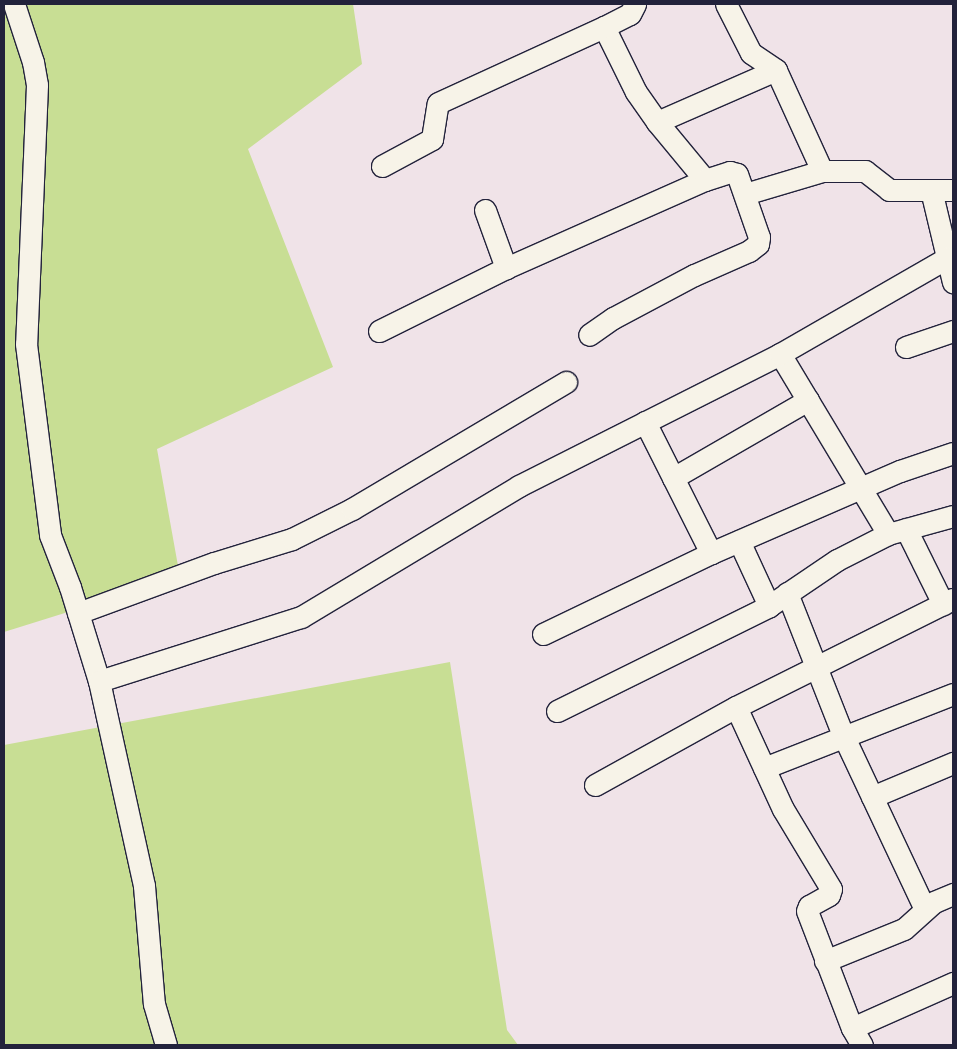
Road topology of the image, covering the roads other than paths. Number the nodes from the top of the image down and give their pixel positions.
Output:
1 (14, 4) edge
2 (635, 4) edge
3 (726, 4) edge
4 (604, 27) junction
5 (776, 70) junction
6 (657, 122) junction
7 (382, 166) dead end
8 (822, 171) junction
9 (705, 180) junction
10 (931, 190) junction
11 (953, 190) edge
12 (745, 194) junction
13 (485, 210) dead end
14 (947, 258) junction
15 (506, 268) junction
16 (953, 282) edge
17 (379, 331) dead end
18 (953, 331) edge
19 (589, 335) dead end
20 (906, 347) dead end
21 (780, 354) junction
22 (566, 382) dead end
23 (808, 400) junction
24 (645, 422) junction
25 (953, 453) edge
26 (673, 478) junction
27 (861, 487) junction
28 (953, 516) edge
29 (897, 532) junction
30 (739, 541) junction
31 (711, 553) junction
32 (787, 593) junction
33 (948, 601) edge
34 (769, 606) junction
35 (78, 613) junction
36 (543, 634) dead end
37 (815, 666) junction
38 (99, 681) junction
39 (953, 694) edge
40 (736, 707) junction
41 (557, 711) dead end
42 (842, 735) junction
43 (953, 763) edge
44 (764, 768) junction
45 (595, 785) dead end
46 (872, 797) junction
47 (953, 894) edge
48 (926, 909) junction
49 (825, 961) junction
50 (953, 983) edge
51 (857, 1037) edge
52 (166, 1045) edge

1 - 35 street
2 - 4 street
3 - 5 street
4 - 6 street
4 - 7 street
5 - 6 street
5 - 8 street
6 - 9 street
8 - 10 street
8 - 12 street
9 - 12 street
9 - 15 street
10 - 11 street
10 - 14 street
12 - 19 street
13 - 15 street
14 - 16 street
14 - 21 street
15 - 17 street
18 - 20 street
21 - 23 street
21 - 24 street
22 - 35 street
23 - 26 street
23 - 27 street
24 - 26 street
24 - 38 street
25 - 27 street
26 - 31 street
27 - 29 street
27 - 30 street
28 - 29 street
29 - 32 street
29 - 33 street
30 - 31 street
30 - 34 street
31 - 36 street
32 - 34 street
32 - 37 street
33 - 37 street
34 - 41 street
35 - 38 street
37 - 40 street
37 - 42 street
38 - 52 street
39 - 42 street
40 - 44 street
40 - 45 street
42 - 44 street
42 - 46 street
43 - 46 street
44 - 49 street
46 - 48 street
47 - 48 street
48 - 49 street
49 - 51 street
50 - 51 street

